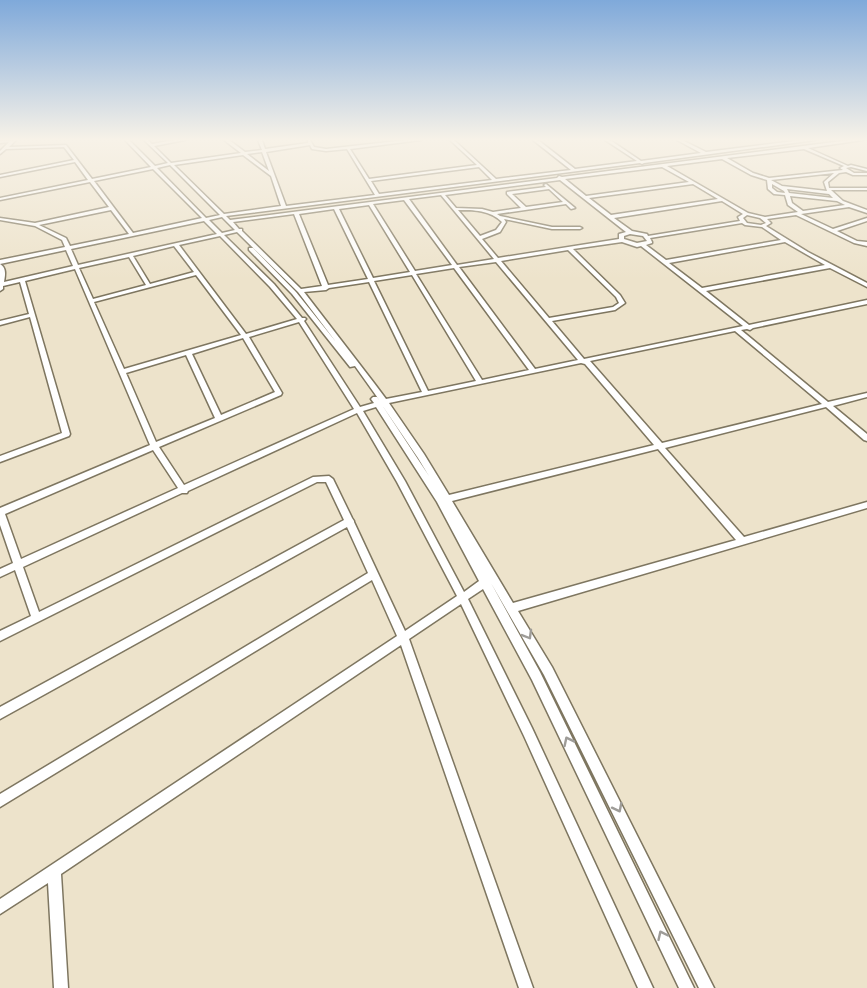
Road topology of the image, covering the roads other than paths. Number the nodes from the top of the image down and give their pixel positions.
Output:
1 (62, 186) edge
2 (96, 186) edge
3 (172, 186) edge
4 (192, 186) edge
5 (276, 186) edge
6 (372, 186) edge
7 (455, 186) edge
8 (503, 186) edge
9 (570, 186) edge
10 (669, 186) edge
11 (698, 186) edge
12 (771, 186) edge
13 (827, 186) edge
14 (783, 187) joint
15 (549, 188) joint
16 (867, 189) edge
17 (829, 191) junction
18 (442, 194) junction
19 (789, 195) junction
20 (378, 196) junction
21 (585, 197) junction
22 (0, 199) edge
23 (406, 199) junction
24 (723, 200) junction
25 (839, 200) junction
26 (370, 203) junction
27 (566, 203) junction
28 (849, 206) junction
29 (112, 208) junction
30 (284, 208) junction
31 (336, 208) junction
32 (573, 208) dead end
33 (454, 209) junction
34 (525, 209) junction
35 (818, 210) junction
36 (867, 212) edge
37 (296, 213) junction
38 (493, 213) junction
39 (799, 213) junction
40 (747, 214) junction
41 (223, 216) junction
42 (500, 217) junction
43 (610, 217) junction
44 (204, 218) junction
45 (766, 218) junction
46 (0, 219) edge
47 (867, 219) edge
48 (742, 222) junction
49 (33, 224) junction
50 (763, 226) junction
51 (580, 228) dead end
52 (835, 230) junction
53 (237, 231) junction
54 (630, 232) junction
55 (132, 234) junction
56 (221, 235) junction
57 (649, 237) junction
58 (479, 238) junction
59 (622, 240) junction
60 (787, 240) junction
61 (867, 244) edge
62 (176, 245) junction
63 (643, 245) junction
64 (68, 247) junction
65 (570, 249) junction
66 (130, 255) junction
67 (498, 260) junction
68 (665, 262) junction
69 (0, 264) edge
70 (830, 266) junction
71 (77, 267) junction
72 (455, 267) junction
73 (198, 273) junction
74 (413, 274) junction
75 (22, 279) junction
76 (373, 280) junction
77 (867, 285) edge
78 (2, 286) edge
79 (149, 286) junction
80 (326, 288) junction
81 (701, 290) junction
82 (300, 291) junction
83 (91, 301) junction
84 (867, 302) edge
85 (32, 315) junction
86 (316, 315) junction
87 (300, 320) junction
88 (548, 320) junction
89 (0, 323) edge
90 (750, 328) junction
91 (737, 330) junction
92 (245, 336) junction
93 (188, 352) junction
94 (584, 361) junction
95 (532, 371) junction
96 (122, 372) junction
97 (480, 382) junction
98 (426, 393) junction
99 (867, 395) edge
100 (381, 402) junction
101 (827, 405) junction
102 (357, 410) junction
103 (219, 418) junction
104 (867, 438) edge
105 (154, 446) junction
106 (660, 446) junction
107 (0, 459) edge
108 (184, 491) junction
109 (447, 499) junction
110 (867, 505) edge
111 (0, 512) edge
112 (350, 520) junction
113 (742, 541) junction
114 (18, 565) junction
115 (0, 573) edge
116 (374, 574) junction
117 (490, 579) junction
118 (462, 598) junction
119 (512, 609) junction
120 (36, 617) junction
121 (0, 636) edge
122 (404, 639) junction
123 (0, 713) edge
124 (0, 801) edge
125 (54, 872) junction
126 (0, 907) edge
127 (61, 988) edge
128 (526, 988) edge
129 (646, 988) edge
130 (687, 988) edge
131 (707, 988) edge

1 - 22 street
2 - 29 street
3 - 44 street
4 - 41 street
5 - 30 street
6 - 20 street
7 - 20 street
8 - 18 street
9 - 21 street
10 - 21 street
11 - 24 street
12 - 19 street
13 - 17 street
14 - 17 street
14 - 19 street
15 - 27 street
15 - 34 street
16 - 17 street
17 - 25 street
18 - 23 street
18 - 33 street
19 - 25 street
19 - 35 street
19 - 39 street
20 - 30 street
21 - 43 street
23 - 26 street
23 - 72 street
24 - 40 street
24 - 43 street
25 - 28 street
26 - 31 street
26 - 74 street
27 - 32 street
27 - 34 street
28 - 35 street
28 - 36 street
29 - 49 street
29 - 55 street
30 - 41 street
31 - 37 street
31 - 76 street
33 - 38 street
33 - 58 street
34 - 38 street
35 - 39 street
37 - 41 street
37 - 80 street
38 - 42 street
39 - 45 street
39 - 52 street
40 - 45 street
40 - 48 street
41 - 44 street
41 - 53 street
42 - 51 street
42 - 58 street
43 - 54 street
44 - 55 street
44 - 56 street
45 - 50 street
46 - 49 street
47 - 52 street
48 - 50 street
48 - 57 street
49 - 64 street
50 - 60 street
52 - 61 street
53 - 56 street
53 - 82 street
53 - 86 street
54 - 57 street
54 - 59 street
55 - 64 street
56 - 62 street
56 - 87 street
57 - 63 street
58 - 67 street
59 - 63 street
59 - 65 street
60 - 68 street
60 - 70 street
62 - 66 street
62 - 73 street
63 - 68 street
64 - 69 street
64 - 71 street
65 - 67 street
65 - 88 street
66 - 71 street
66 - 79 street
67 - 72 street
67 - 88 street
68 - 81 street
69 - 78 street
70 - 77 street
70 - 81 street
71 - 75 street
71 - 83 street
72 - 74 street
72 - 95 street
73 - 79 street
73 - 92 street
74 - 76 street
74 - 97 street
75 - 78 street
75 - 85 street
76 - 80 street
76 - 98 street
79 - 83 street
80 - 82 street
81 - 90 street
82 - 86 street
83 - 96 street
84 - 90 street
85 - 89 street
85 - 107 street
86 - 87 street
86 - 100 street
87 - 92 street
87 - 102 street
88 - 94 street
90 - 91 street
91 - 94 street
91 - 101 street
92 - 93 street
92 - 103 street
93 - 96 street
93 - 103 street
94 - 95 street
94 - 106 street
95 - 97 street
96 - 105 street
97 - 98 street
98 - 100 street
99 - 101 street
100 - 102 street
100 - 109 street
100 - 117 street
101 - 104 street
101 - 106 street
102 - 108 street
102 - 118 street
103 - 105 street
105 - 108 street
105 - 111 street
106 - 109 street
106 - 113 street
108 - 114 street
109 - 117 street
110 - 113 street
111 - 114 street
112 - 116 street
112 - 120 street
112 - 123 street
113 - 119 street
114 - 115 street
114 - 120 street
116 - 122 street
116 - 124 street
117 - 118 street
117 - 119 street
130 -> 117 street
118 - 122 street
118 - 129 street
119 -> 131 street
120 - 121 street
122 - 125 street
122 - 128 street
125 - 126 street
125 - 127 street

